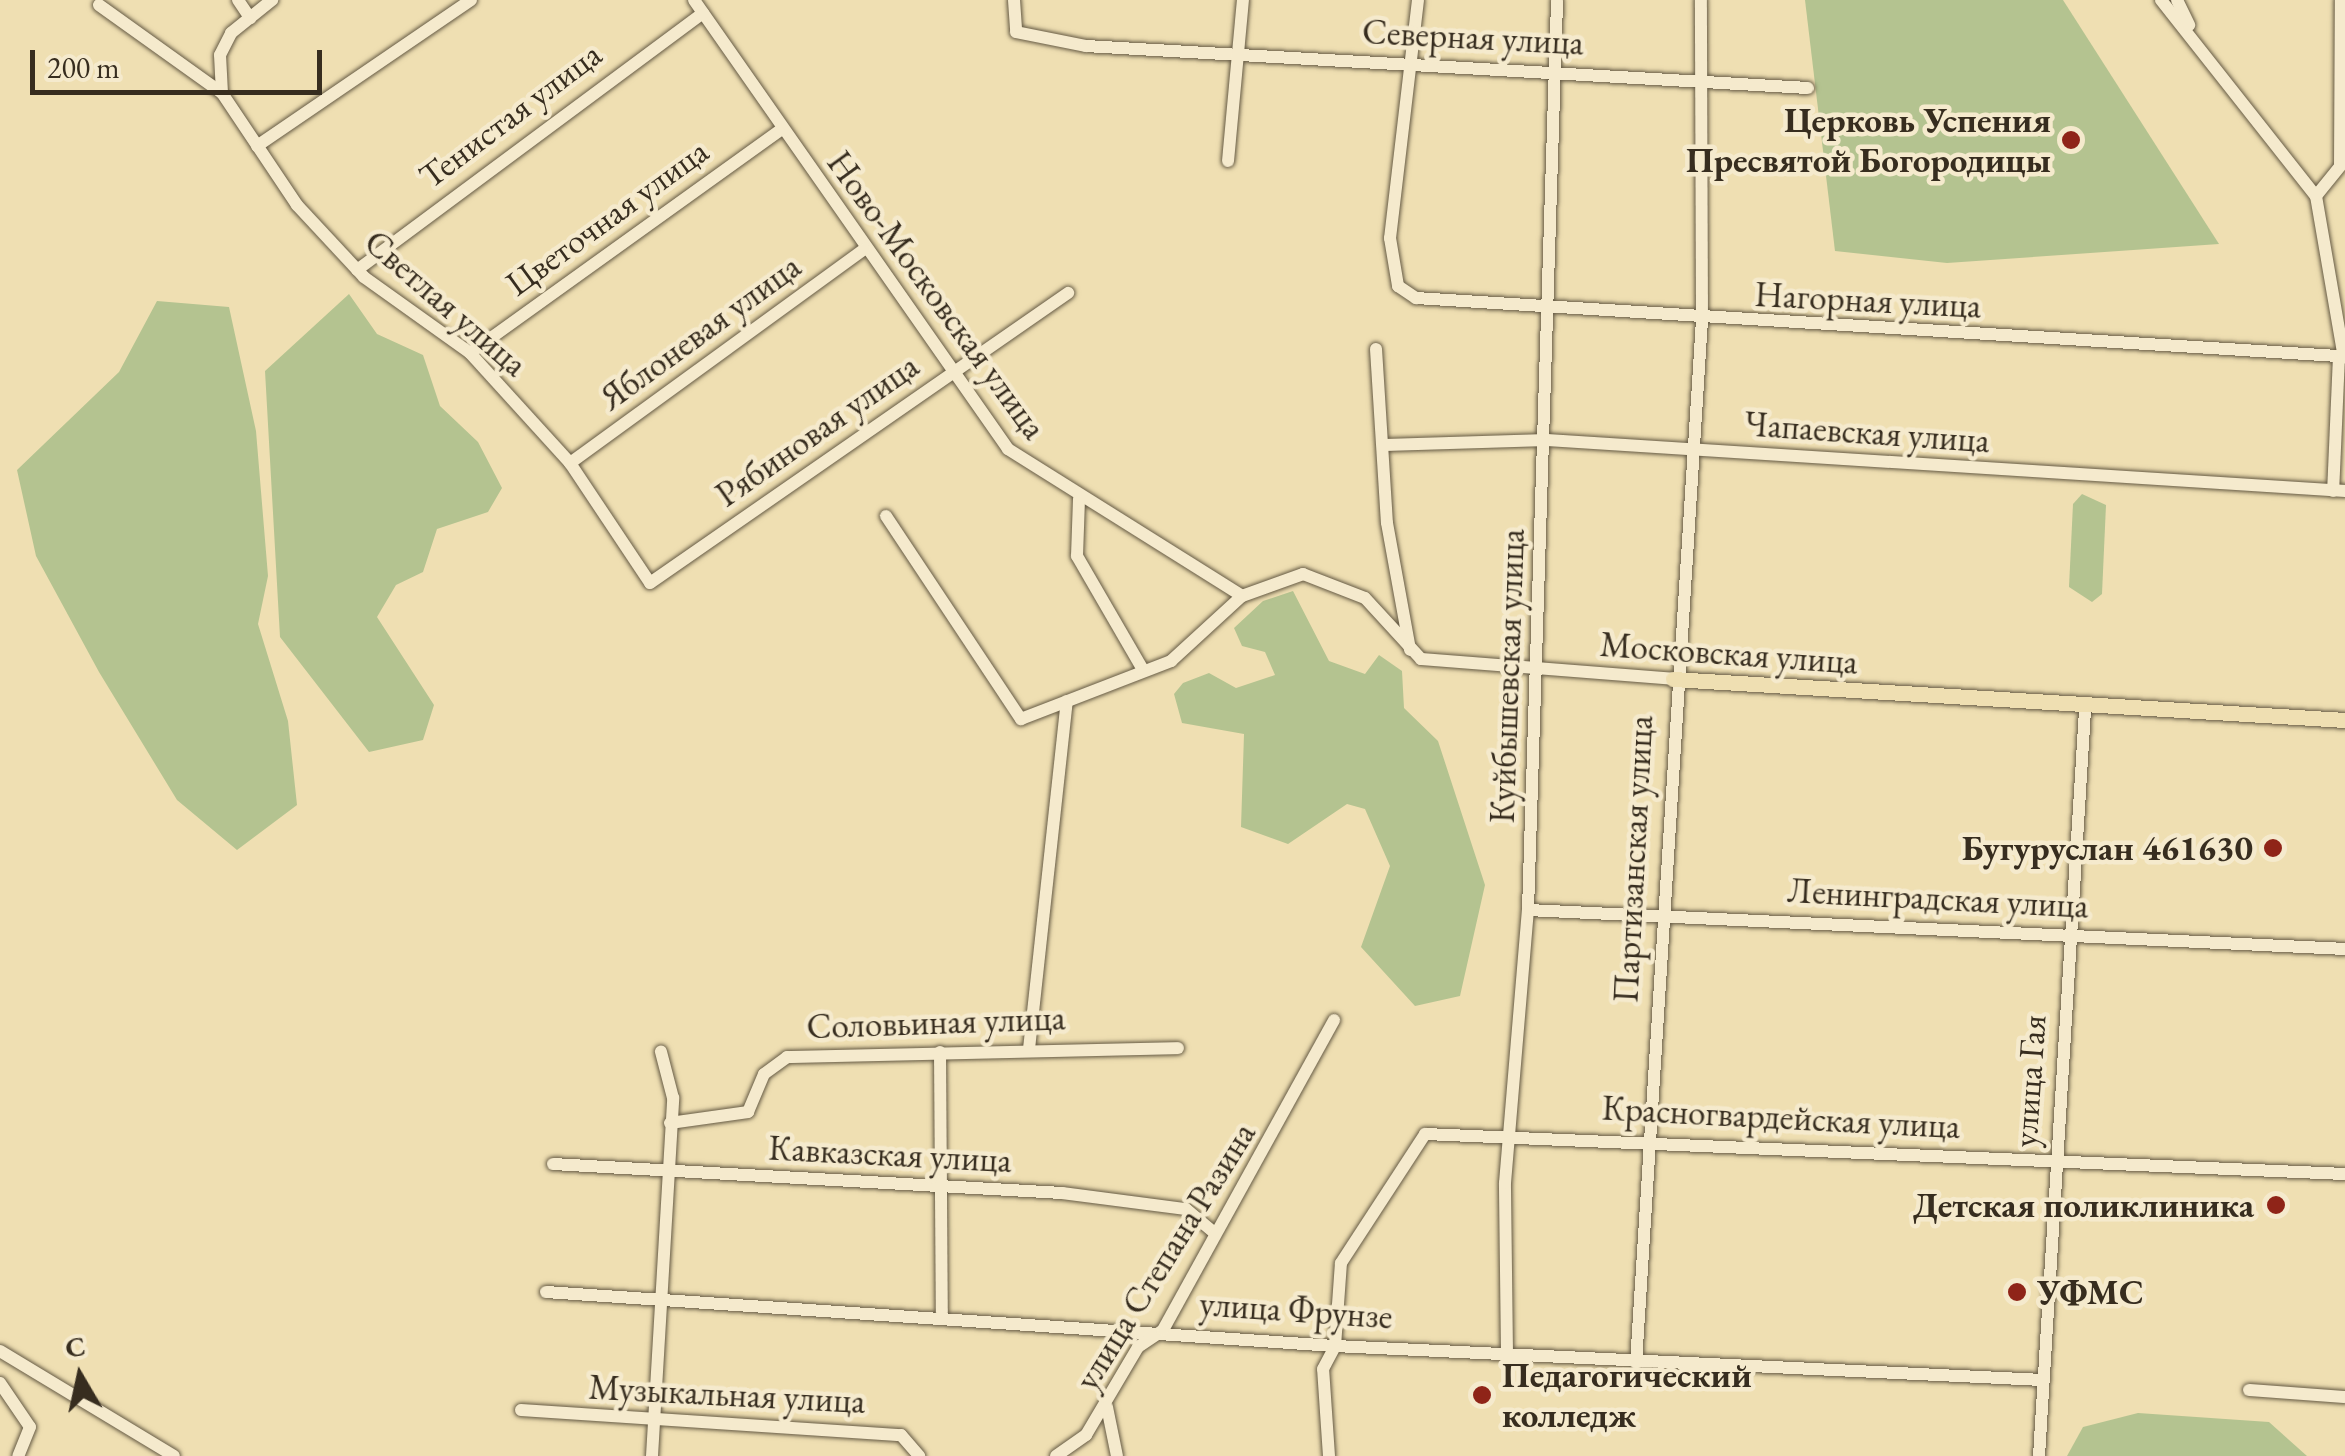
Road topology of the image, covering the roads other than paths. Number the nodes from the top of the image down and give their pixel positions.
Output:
1 (238, 0) edge
2 (272, 0) edge
3 (471, 0) edge
4 (694, 0) edge
5 (1014, 0) edge
6 (1244, 0) edge
7 (1418, 0) edge
8 (1557, 0) edge
9 (1702, 0) edge
10 (2161, 0) edge
11 (2177, 0) edge
12 (2341, 0) edge
13 (99, 5) dead end
14 (703, 13) junction
15 (250, 18) junction
16 (2194, 36) junction
17 (1237, 57) junction
18 (1413, 62) junction
19 (1556, 70) junction
20 (1700, 82) junction
21 (1808, 88) dead end
22 (222, 93) junction
23 (779, 131) junction
24 (256, 146) junction
25 (1228, 161) dead end
26 (2339, 182) edge
27 (2316, 196) junction
28 (865, 249) junction
29 (357, 270) junction
30 (1068, 293) dead end
31 (1552, 309) junction
32 (1702, 320) junction
33 (1376, 349) dead end
34 (470, 352) junction
35 (2342, 364) edge
36 (952, 372) junction
37 (1547, 440) junction
38 (1385, 445) junction
39 (1693, 450) junction
40 (570, 462) junction
41 (2339, 491) edge
42 (1080, 499) junction
43 (886, 516) dead end
44 (650, 583) joint
45 (1242, 596) junction
46 (1410, 650) junction
47 (1142, 668) junction
48 (1537, 669) junction
49 (1673, 679) junction
50 (1067, 701) junction
51 (2085, 710) junction
52 (2345, 720) edge
53 (1528, 910) junction
54 (1659, 912) junction
55 (2069, 936) junction
56 (2345, 948) edge
57 (1334, 1020) dead end
58 (1029, 1048) junction
59 (1178, 1048) dead end
60 (661, 1052) dead end
61 (940, 1052) junction
62 (670, 1123) junction
63 (1513, 1131) junction
64 (1648, 1139) junction
65 (2054, 1162) junction
66 (553, 1164) dead end
67 (666, 1172) junction
68 (2345, 1174) edge
69 (947, 1187) junction
70 (1213, 1232) junction
71 (546, 1292) dead end
72 (664, 1298) junction
73 (942, 1312) junction
74 (1163, 1330) junction
75 (1335, 1346) junction
76 (0, 1352) edge
77 (1507, 1354) junction
78 (1636, 1363) junction
79 (2043, 1380) junction
80 (0, 1383) edge
81 (2249, 1390) dead end
82 (2345, 1397) edge
83 (1107, 1407) junction
84 (521, 1410) dead end
85 (655, 1421) junction
86 (1080, 1440) junction
87 (1113, 1452) edge
88 (18, 1456) edge
89 (174, 1456) edge
90 (652, 1456) edge
91 (919, 1456) edge
92 (1056, 1456) edge
93 (1329, 1456) edge
94 (2039, 1456) edge

1 - 15 street
2 - 15 street
3 - 24 street
4 - 14 street, Ново-Московская улица
5 - 17 street, Северная улица
6 - 17 street
7 - 18 street
8 - 19 street, Куйбышевская улица
9 - 20 street, Партизанская улица
10 - 16 street
11 - 16 street
12 - 26 street
13 - 22 street, Светлая улица
14 - 23 street, Ново-Московская улица
14 - 29 street, Тенистая улица
15 - 22 street
16 - 27 street
17 - 18 street, Северная улица
17 - 25 street
18 - 19 street, Северная улица
18 - 31 street, Нагорная улица
19 - 20 street, Северная улица
19 - 31 street, Куйбышевская улица
20 - 21 street, Северная улица
20 - 32 street, Партизанская улица
22 - 24 street, Светлая улица
23 - 28 street, Ново-Московская улица
23 - 34 street, Цветочная улица
24 - 29 street, Светлая улица
26 - 27 street
27 - 35 street
28 - 36 street, Ново-Московская улица
28 - 40 street, Яблоневая улица
29 - 34 street, Светлая улица
30 - 36 street, Рябиновая улица
31 - 32 street, Нагорная улица
31 - 37 street, Куйбышевская улица
32 - 35 street, Нагорная улица
32 - 39 street, Партизанская улица
33 - 38 street
34 - 40 street, Светлая улица
35 - 41 street
36 - 42 street, Ново-Московская улица
36 - 44 street, Рябиновая улица
37 - 38 street, Чапаевская улица
37 - 39 street, Чапаевская улица
37 - 48 street, Куйбышевская улица
38 - 46 street
39 - 41 street, Чапаевская улица
39 - 49 street, Партизанская улица
40 - 44 street, Светлая улица
42 - 45 street, Ново-Московская улица
42 - 47 street
43 - 50 street
45 - 46 street, Московская улица
45 - 47 street, Московская улица
46 - 48 street, Московская улица
47 - 50 street
48 - 49 street, Московская улица
48 - 53 street, Куйбышевская улица
49 - 51 main road, Московская улица
49 - 54 street, Партизанская улица
50 - 58 street
51 - 52 main road, Московская улица
51 - 55 street, улица Гая
53 - 54 street, Ленинградская улица
53 - 63 street, Куйбышевская улица
54 - 55 street, Ленинградская улица
54 - 64 street, Партизанская улица
55 - 56 street, Ленинградская улица
55 - 65 street, улица Гая
57 - 70 street, улица Степана Разина
58 - 59 street, Соловьиная улица
58 - 61 street, Соловьиная улица
60 - 62 street
61 - 62 street, Соловьиная улица
61 - 69 street
62 - 67 street
63 - 64 street, Красногвардейская улица
63 - 75 street, Красногвардейская улица
63 - 77 street, Куйбышевская улица
64 - 65 street, Красногвардейская улица
64 - 78 street, Партизанская улица
65 - 68 street, Красногвардейская улица
65 - 79 street, улица Гая
66 - 67 street, Кавказская улица
67 - 69 street, Кавказская улица
67 - 72 street
69 - 70 street, Кавказская улица
69 - 73 street
70 - 74 street, улица Степана Разина
71 - 72 street, улица Фрунзе
72 - 73 street, улица Фрунзе
72 - 85 street
73 - 74 street, улица Фрунзе
74 - 75 street, улица Фрунзе
74 - 83 street, улица Степана Разина
75 - 77 street, улица Фрунзе
75 - 93 street
76 - 89 street
77 - 78 street, улица Фрунзе
78 - 79 street, улица Фрунзе
79 - 94 street, улица Гая
80 - 88 street
81 - 82 street
83 - 86 street, улица Степана Разина
83 - 87 street
84 - 85 street, Музыкальная улица
85 - 90 street
85 - 91 street, Музыкальная улица
86 - 87 street
86 - 92 street, улица Степана Разина

